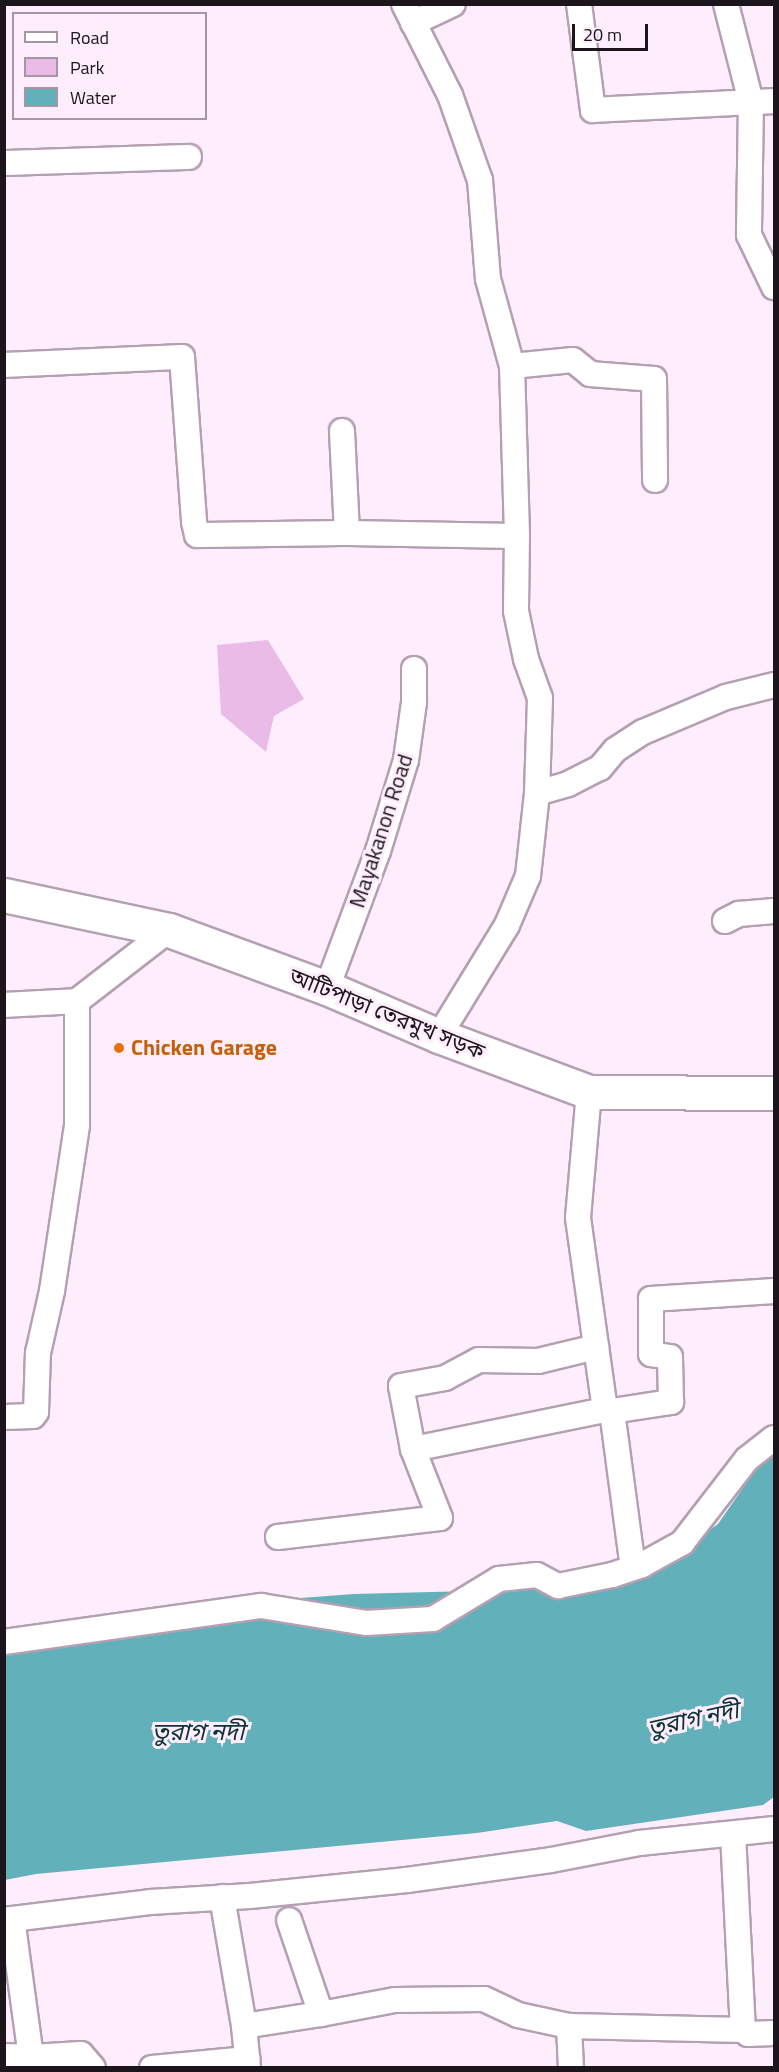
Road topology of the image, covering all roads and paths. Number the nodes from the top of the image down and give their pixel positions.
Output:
1 (453, 4) edge
2 (579, 4) edge
3 (726, 4) edge
4 (409, 14) edge
5 (763, 102) edge
6 (189, 157) dead end
7 (4, 163) edge
8 (774, 287) edge
9 (4, 365) edge
10 (512, 366) junction
11 (342, 431) dead end
12 (656, 480) dead end
13 (347, 533) junction
14 (517, 536) junction
15 (414, 669) dead end
16 (774, 685) edge
17 (537, 794) junction
18 (4, 895) edge
19 (774, 911) edge
20 (725, 921) dead end
21 (169, 930) junction
22 (327, 988) junction
23 (77, 1001) junction
24 (4, 1005) edge
25 (438, 1036) junction
26 (589, 1092) junction
27 (774, 1093) edge
28 (774, 1292) edge
29 (596, 1347) junction
30 (609, 1411) junction
31 (4, 1417) edge
32 (774, 1438) edge
33 (413, 1449) junction
34 (278, 1537) dead end
35 (633, 1568) junction
36 (4, 1642) edge
37 (774, 1829) edge
38 (733, 1834) junction
39 (222, 1897) junction
40 (8, 1920) edge
41 (289, 1920) dead end
42 (321, 2014) junction
43 (244, 2026) junction
44 (569, 2026) junction
45 (744, 2030) junction
46 (774, 2033) edge
47 (4, 2056) edge
48 (31, 2057) junction
49 (248, 2063) edge
50 (93, 2067) edge
51 (152, 2067) edge
52 (571, 2067) edge

1 - 4 street
2 - 5 street
3 - 5 street
4 - 10 street
5 - 8 street
6 - 7 street
9 - 13 street
10 - 12 street
10 - 14 street
11 - 13 street
13 - 14 street
14 - 17 street
15 - 22 street, Mayakanon Road
16 - 17 street
17 - 25 street
18 - 21 main road, আটিপাড়া তেরমুখ সড়ক
19 - 20 street
21 - 22 main road, আটিপাড়া তেরমুখ সড়ক
21 - 23 street
22 - 25 main road, আটিপাড়া তেরমুখ সড়ক
23 - 24 street
23 - 31 street
25 - 26 main road, আটিপাড়া তেরমুখ সড়ক
26 - 27 main road, আটিপাড়া তেরমুখ সড়ক
26 - 29 street
28 - 30 street
29 - 30 street
29 - 33 street
30 - 33 street
30 - 35 street
32 - 35 street
33 - 34 street
35 - 36 street
37 - 38 street
38 - 39 street
38 - 45 street
39 - 40 street
39 - 43 street
40 - 48 street
41 - 42 street
42 - 43 street
42 - 44 street
43 - 49 street
44 - 45 street
44 - 52 street
45 - 46 street
47 - 48 street
48 - 50 street
49 - 51 street

